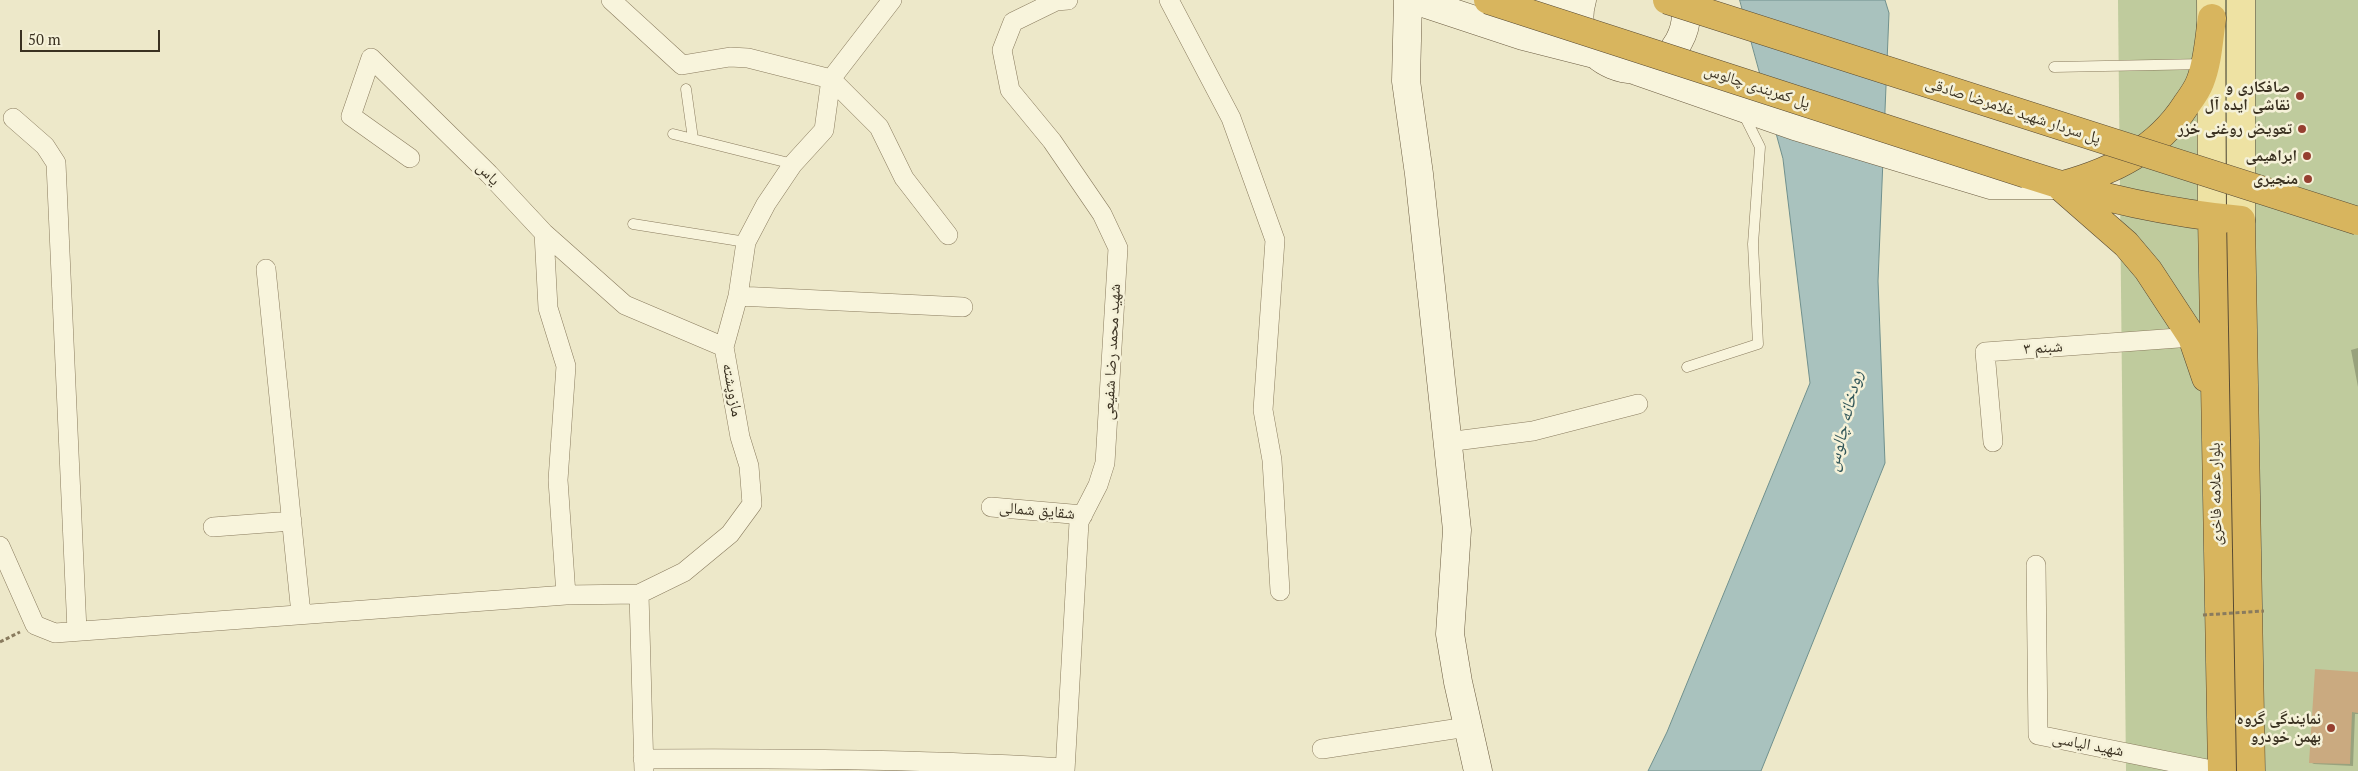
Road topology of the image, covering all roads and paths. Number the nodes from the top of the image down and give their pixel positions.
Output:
1 (611, 0) edge
2 (892, 0) edge
3 (1068, 0) edge
4 (1169, 0) edge
5 (1408, 0) edge
6 (1414, 0) edge
7 (1488, 0) edge
8 (1582, 0) edge
9 (2241, 0) edge
10 (1541, 2) edge
11 (1681, 2) edge
12 (2212, 9) edge
13 (1523, 36) junction
14 (1594, 54) junction
15 (2206, 64) junction
16 (2054, 67) dead end
17 (1634, 70) junction
18 (831, 79) junction
19 (686, 89) dead end
20 (1741, 108) junction
21 (13, 118) dead end
22 (673, 134) dead end
23 (693, 139) junction
24 (410, 158) dead end
25 (793, 164) junction
26 (2060, 186) junction
27 (2212, 217) junction
28 (2241, 220) junction
29 (2358, 222) edge
30 (633, 224) dead end
31 (544, 233) junction
32 (948, 235) dead end
33 (746, 242) junction
34 (266, 269) dead end
35 (738, 296) junction
36 (963, 307) dead end
37 (2192, 337) junction
38 (724, 347) junction
39 (1687, 367) dead end
40 (2214, 403) junction
41 (1638, 404) dead end
42 (1447, 442) junction
43 (1992, 442) dead end
44 (991, 507) dead end
45 (1083, 515) junction
46 (292, 521) junction
47 (213, 527) dead end
48 (0, 546) edge
49 (2036, 564) dead end
50 (1280, 591) dead end
51 (639, 594) junction
52 (566, 595) junction
53 (2264, 611) dead end
54 (301, 614) junction
55 (2203, 615) dead end
56 (77, 631) junction
57 (1467, 727) junction
58 (1322, 749) dead end
59 (811, 764) edge
60 (644, 765) edge
61 (945, 766) edge
62 (1065, 769) edge
63 (1478, 771) edge
64 (2217, 771) edge
65 (2222, 771) edge
66 (2251, 771) edge

1 - 18 street
2 - 18 street, مازوپشته
3 - 45 street, شهید محمد رضا شفیعی
4 - 50 street
5 - 42 street
6 - 13 street
7 - 26 highway, پل کمربندی چالوس, bridge
8 - 14 street
9 - 28 main road
10 - 13 street
11 - 17 street
11 - 29 highway, پل سردار شهید غلامرضا صادقی, bridge
12 - 15 highway
12 - 27 main road
13 - 14 street
14 - 17 street
15 - 16 lane
15 - 26 highway
17 - 20 street
18 - 25 street, مازوپشته
18 - 32 street
19 - 23 lane
20 - 26 street
20 - 39 lane
21 - 56 street
22 - 23 lane
23 - 25 lane
24 - 31 street, یاس
25 - 33 street, مازوپشته
26 - 27 highway, پل کمربندی چالوس
26 - 37 highway
27 - 28 highway, پل کمربندی چالوس
27 - 40 highway, بلوار علامه فاخری
28 - 66 highway, بلوار علامه فاخری
30 - 33 lane
31 - 38 street, یاس
31 - 52 street
33 - 35 street, مازوپشته
34 - 46 street
35 - 36 street
35 - 38 street, مازوپشته
37 - 40 highway
37 - 43 street, شبنم ۳
38 - 51 street, مازوپشته
40 - 65 highway, بلوار علامه فاخری
41 - 42 street
42 - 57 street
44 - 45 street, شقایق شمالی
45 - 62 street, شهید محمد رضا شفیعی
46 - 47 street
46 - 54 street
48 - 56 street
49 - 64 street, شهید الیاسی
51 - 52 street
51 - 60 street
52 - 54 street
53 - 55 path, bridge
54 - 56 street
57 - 58 street
57 - 63 street
59 - 60 street
59 - 61 street
61 - 62 street

